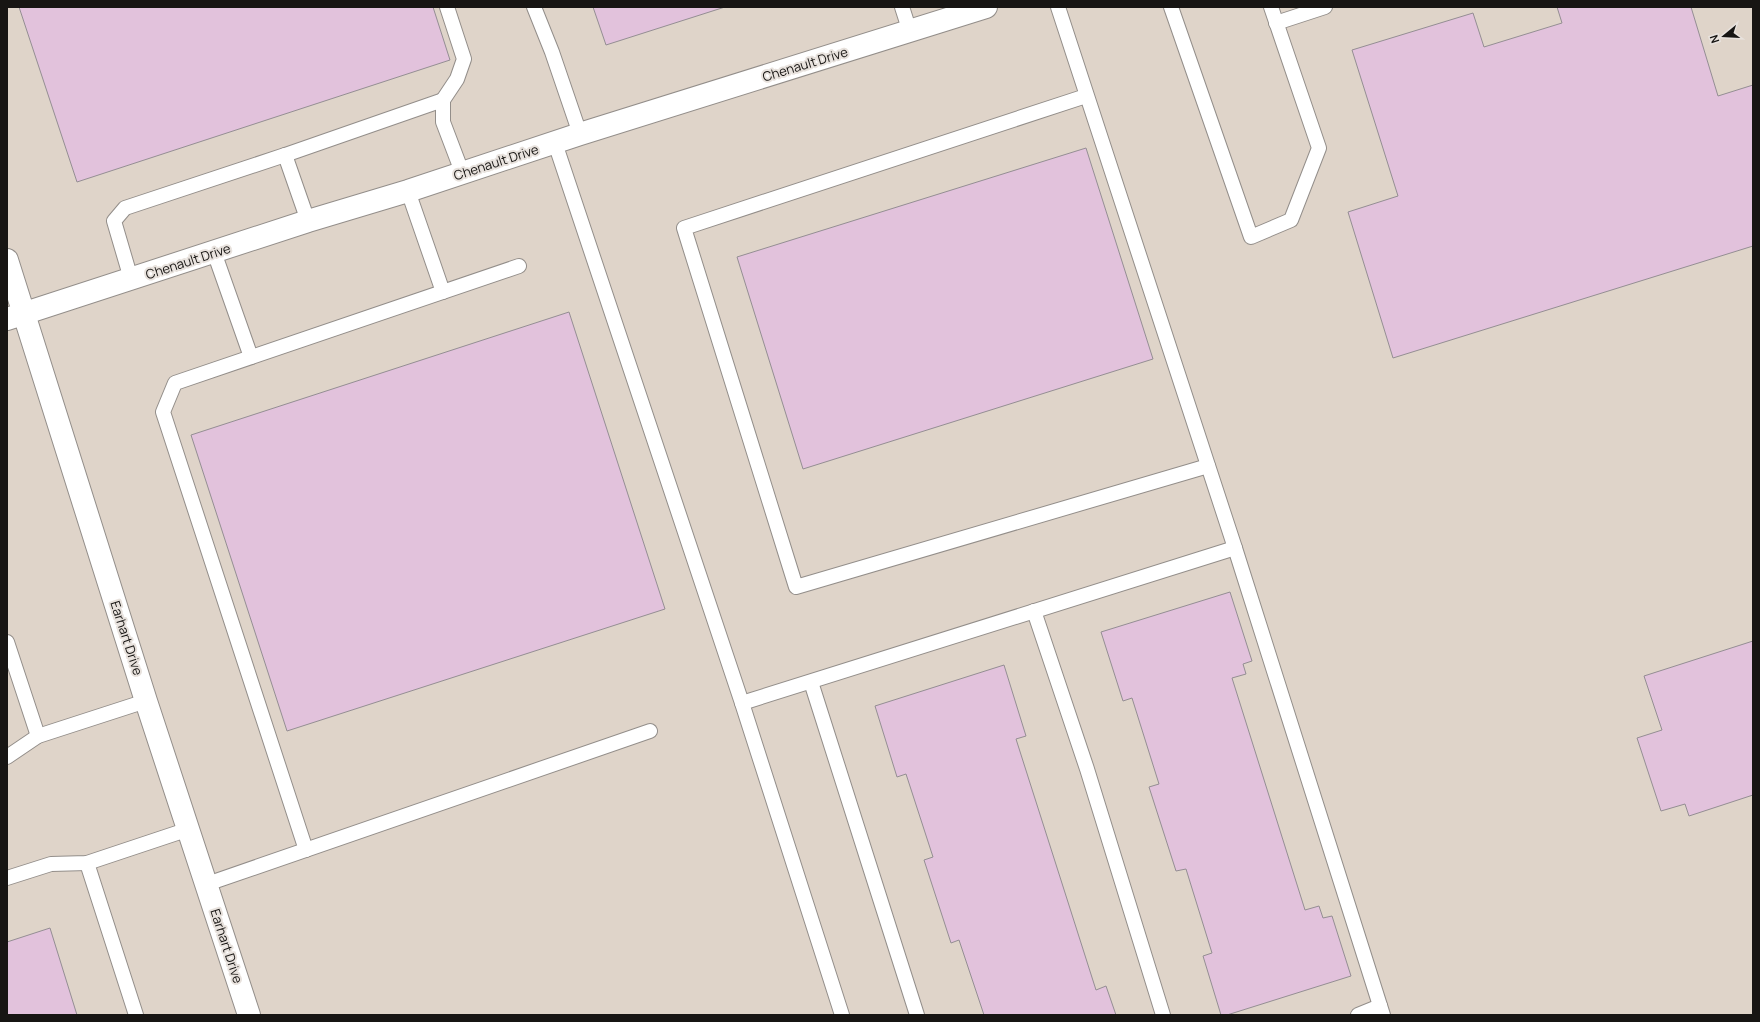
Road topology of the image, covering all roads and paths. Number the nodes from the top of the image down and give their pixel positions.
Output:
1 (447, 7) edge
2 (534, 7) edge
3 (902, 7) edge
4 (986, 7) edge
5 (1058, 7) edge
6 (1171, 7) edge
7 (1271, 7) edge
8 (1325, 7) edge
9 (1276, 23) junction
10 (910, 32) junction
11 (1086, 96) junction
12 (443, 100) junction
13 (580, 134) junction
14 (555, 143) junction
15 (285, 155) junction
16 (462, 172) junction
17 (408, 191) junction
18 (308, 221) junction
19 (214, 252) junction
20 (7, 260) edge
21 (519, 266) dead end
22 (131, 279) junction
23 (444, 292) junction
24 (15, 316) edge
25 (251, 357) junction
26 (1208, 466) junction
27 (1235, 548) junction
28 (1034, 611) junction
29 (7, 642) edge
30 (811, 682) junction
31 (146, 700) junction
32 (742, 704) junction
33 (650, 731) dead end
34 (38, 736) junction
35 (7, 757) edge
36 (189, 829) junction
37 (306, 850) junction
38 (87, 863) junction
39 (7, 878) edge
40 (207, 884) junction
41 (1382, 1010) edge
42 (136, 1015) edge
43 (249, 1015) edge
44 (842, 1015) edge
45 (918, 1015) edge
46 (1163, 1015) edge
47 (1358, 1015) edge

1 - 12 lane
2 - 13 lane
3 - 10 lane
4 - 10 street, Chenault Drive
5 - 11 lane
6 - 9 lane
7 - 9 lane
8 - 9 lane
10 - 13 street, Chenault Drive
11 - 26 lane
11 - 26 lane
12 - 15 lane
12 - 16 lane
13 - 14 street, Chenault Drive
14 - 16 street, Chenault Drive
14 - 32 lane
15 - 18 lane
15 - 22 lane
16 - 17 street, Chenault Drive
17 - 18 street, Chenault Drive
17 - 23 lane
18 - 19 street, Chenault Drive
19 - 22 street, Chenault Drive
19 - 25 lane
20 - 24 street, Earhart Drive
21 - 23 lane
22 - 24 street, Chenault Drive
23 - 25 lane
24 - 31 street, Earhart Drive
25 - 37 lane
26 - 27 lane
27 - 28 lane
27 - 41 lane
28 - 30 lane
28 - 46 lane
29 - 34 lane
30 - 32 lane
30 - 45 lane
31 - 34 lane
31 - 36 street, Earhart Drive
32 - 44 lane
33 - 37 lane
34 - 35 lane
36 - 38 lane
36 - 40 street, Earhart Drive
37 - 40 lane
38 - 39 lane
38 - 42 lane
40 - 43 street, Earhart Drive
41 - 47 lane

